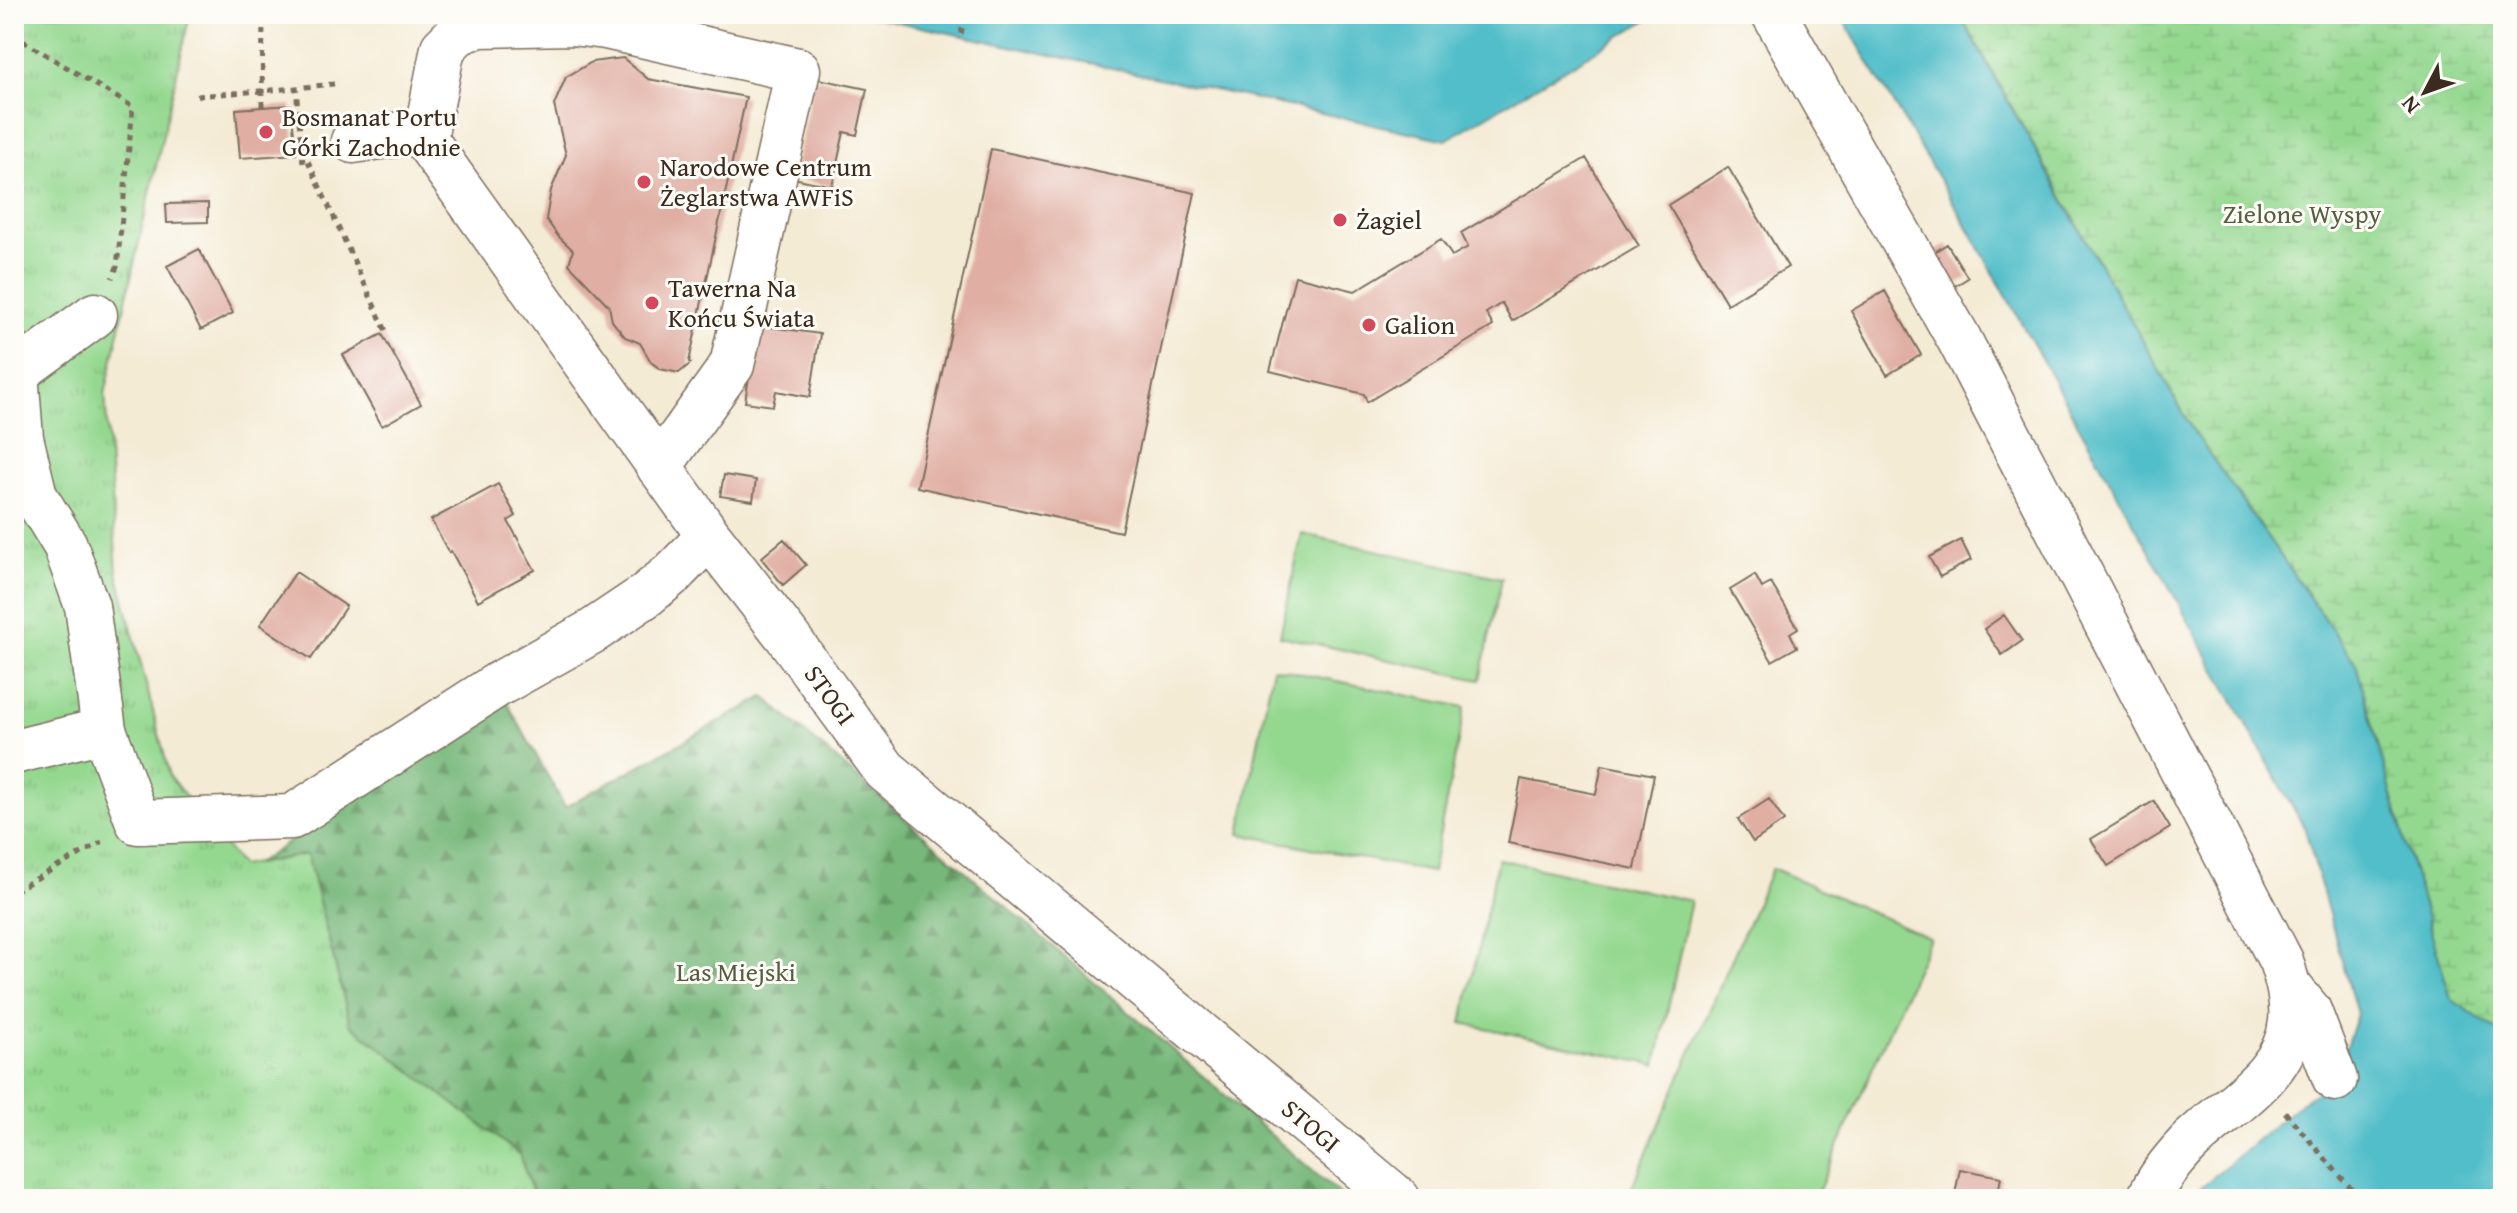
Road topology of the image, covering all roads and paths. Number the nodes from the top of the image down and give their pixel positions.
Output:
1 (263, 14) edge
2 (965, 14) edge
3 (1774, 14) edge
4 (14, 33) edge
5 (961, 34) dead end
6 (334, 84) dead end
7 (296, 88) junction
8 (262, 90) junction
9 (197, 96) dead end
10 (262, 107) dead end
11 (426, 130) junction
12 (353, 141) dead end
13 (95, 315) joint
14 (386, 331) dead end
15 (671, 451) junction
16 (709, 536) junction
17 (104, 730) junction
18 (14, 752) edge
19 (138, 822) junction
20 (14, 891) edge
21 (2288, 985) junction
22 (2335, 1079) dead end
23 (2280, 1106) dead end
24 (1398, 1199) edge
25 (2149, 1199) edge
26 (2360, 1199) edge

1 - 8 path
2 - 5 path
3 - 21 street
4 - 13 path
6 - 7 path
7 - 8 path
7 - 14 path
8 - 9 path
8 - 10 path
11 - 12 street
11 - 15 street, STOGI
11 - 15 street
13 - 17 street
15 - 16 street, STOGI
16 - 19 street
16 - 24 street, STOGI
17 - 18 street
17 - 19 street
19 - 20 path
21 - 22 street
21 - 25 street
23 - 26 path

